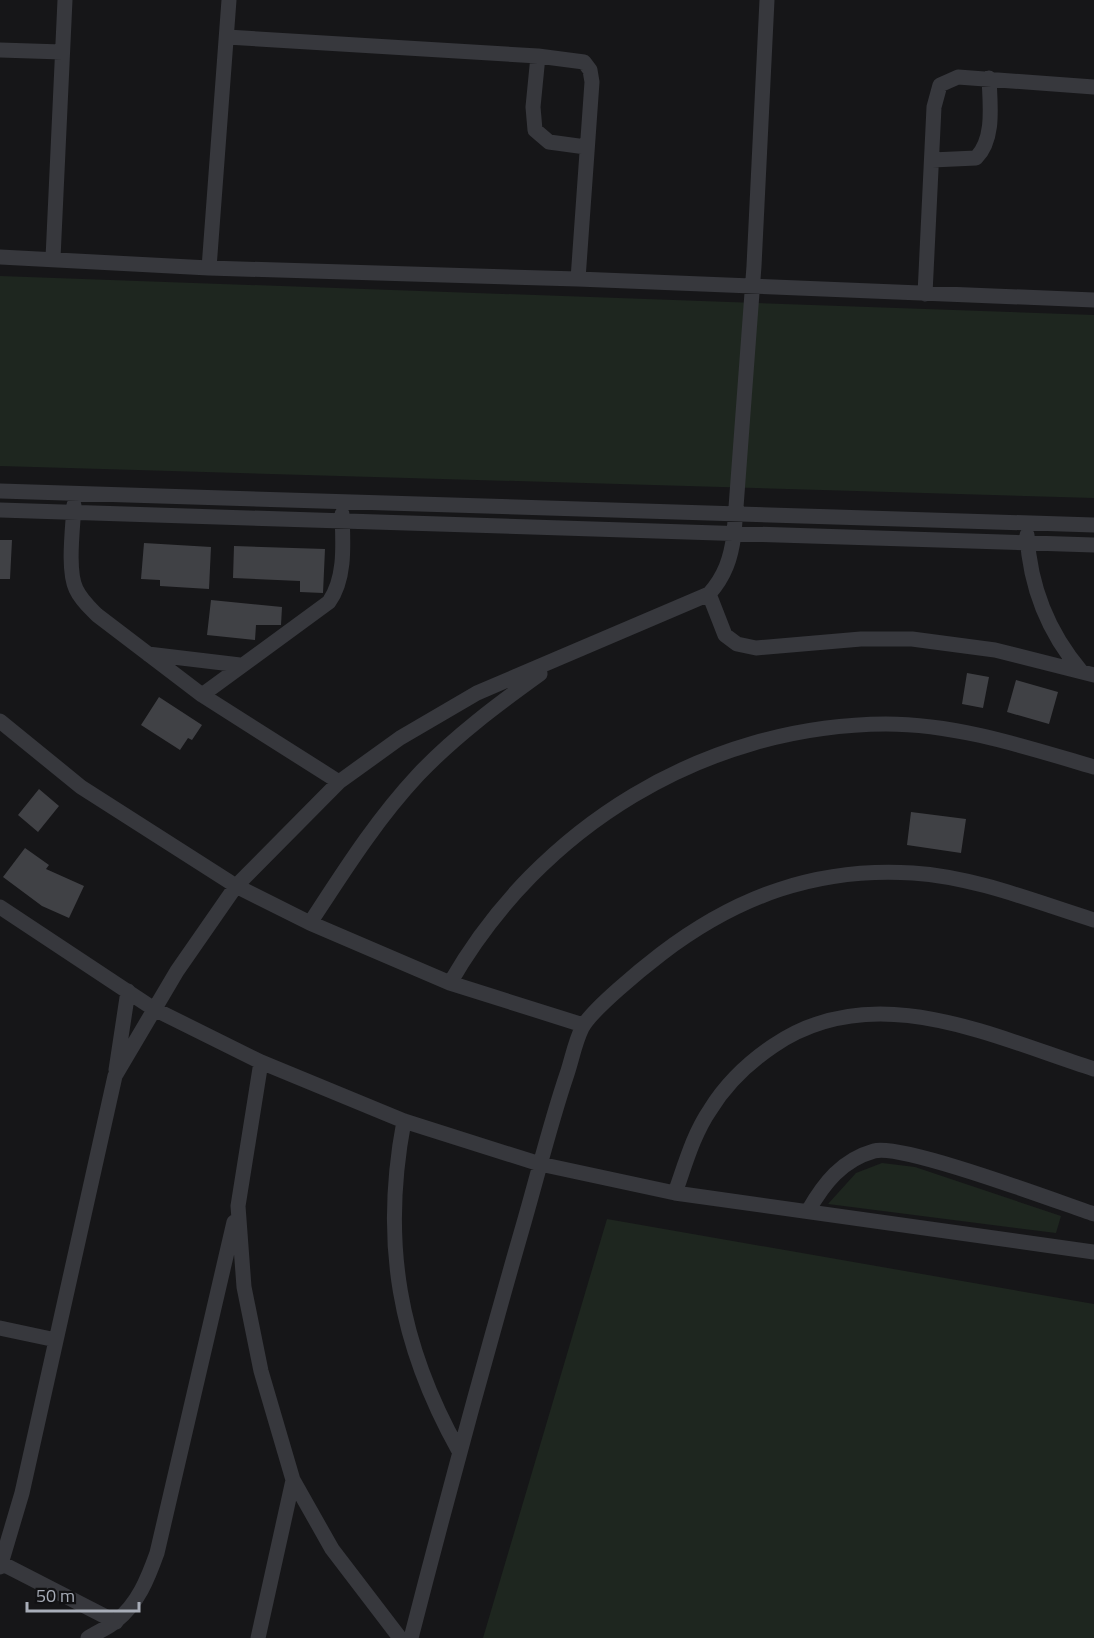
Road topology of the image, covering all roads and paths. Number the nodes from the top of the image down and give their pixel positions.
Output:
1 (65, 0) edge
2 (229, 0) edge
3 (767, 0) edge
4 (227, 37) junction
5 (0, 50) edge
6 (62, 52) junction
7 (538, 56) junction
8 (989, 78) junction
9 (1094, 87) edge
10 (586, 147) junction
11 (932, 160) junction
12 (0, 257) edge
13 (53, 258) junction
14 (209, 268) junction
15 (579, 279) junction
16 (753, 286) junction
17 (925, 294) junction
18 (1094, 300) edge
19 (0, 491) edge
20 (75, 493) junction
21 (342, 501) junction
22 (0, 510) edge
23 (74, 513) junction
24 (735, 514) junction
25 (342, 521) junction
26 (1027, 523) junction
27 (1094, 525) edge
28 (734, 534) junction
29 (1028, 544) junction
30 (1094, 545) edge
31 (709, 594) junction
32 (148, 654) junction
33 (564, 657) junction
34 (240, 665) junction
35 (1087, 673) edge
36 (202, 695) junction
37 (0, 721) edge
38 (1094, 767) edge
39 (339, 782) junction
40 (236, 886) junction
41 (1, 911) edge
42 (1094, 920) edge
43 (310, 922) junction
44 (450, 983) junction
45 (128, 991) junction
46 (154, 1009) junction
47 (583, 1025) junction
48 (261, 1062) junction
49 (1094, 1069) edge
50 (116, 1076) junction
51 (404, 1121) junction
52 (540, 1164) junction
53 (675, 1193) junction
54 (238, 1206) junction
55 (808, 1211) junction
56 (1094, 1214) edge
57 (1094, 1252) edge
58 (0, 1328) edge
59 (56, 1340) junction
60 (459, 1451) junction
61 (293, 1480) junction
62 (1, 1566) edge
63 (116, 1622) junction
64 (88, 1638) edge
65 (258, 1638) edge
66 (399, 1638) edge
67 (411, 1638) edge

1 - 6 street
2 - 4 street
3 - 16 street
4 - 7 street
4 - 14 street
5 - 6 street
6 - 13 street
7 - 10 street
7 - 10 street
8 - 9 street
8 - 11 street
8 - 11 street
10 - 15 street
11 - 17 street
12 - 13 street
13 - 14 street
14 - 15 street
15 - 16 street
16 - 17 street
16 - 24 street
17 - 18 street
19 - 20 street
20 - 21 street
20 - 23 street
21 - 24 street
21 - 25 street
22 - 23 street
23 - 25 street
23 - 32 street
24 - 26 street
24 - 28 street
25 - 28 street
25 - 34 street
26 - 27 street
26 - 29 street
28 - 29 street
28 - 31 street
29 - 30 street
29 - 35 street
31 - 33 street
31 - 35 street
32 - 34 street
32 - 36 street
33 - 39 street
33 - 43 street
34 - 36 street
36 - 39 street
37 - 40 street
38 - 44 street
39 - 40 street
40 - 43 street
40 - 46 street
41 - 45 street
42 - 47 street
43 - 44 street
44 - 47 street
45 - 46 street
45 - 50 street
46 - 48 street
46 - 50 street
47 - 52 street
48 - 51 street
48 - 54 street
49 - 53 street
50 - 59 street
51 - 52 street
51 - 60 street
52 - 53 street
52 - 60 street
53 - 55 street
54 - 61 street
54 - 63 street
55 - 56 street
55 - 57 street
58 - 59 street
59 - 62 street
60 - 67 street
61 - 65 street
61 - 66 street
62 - 63 street
63 - 64 street

